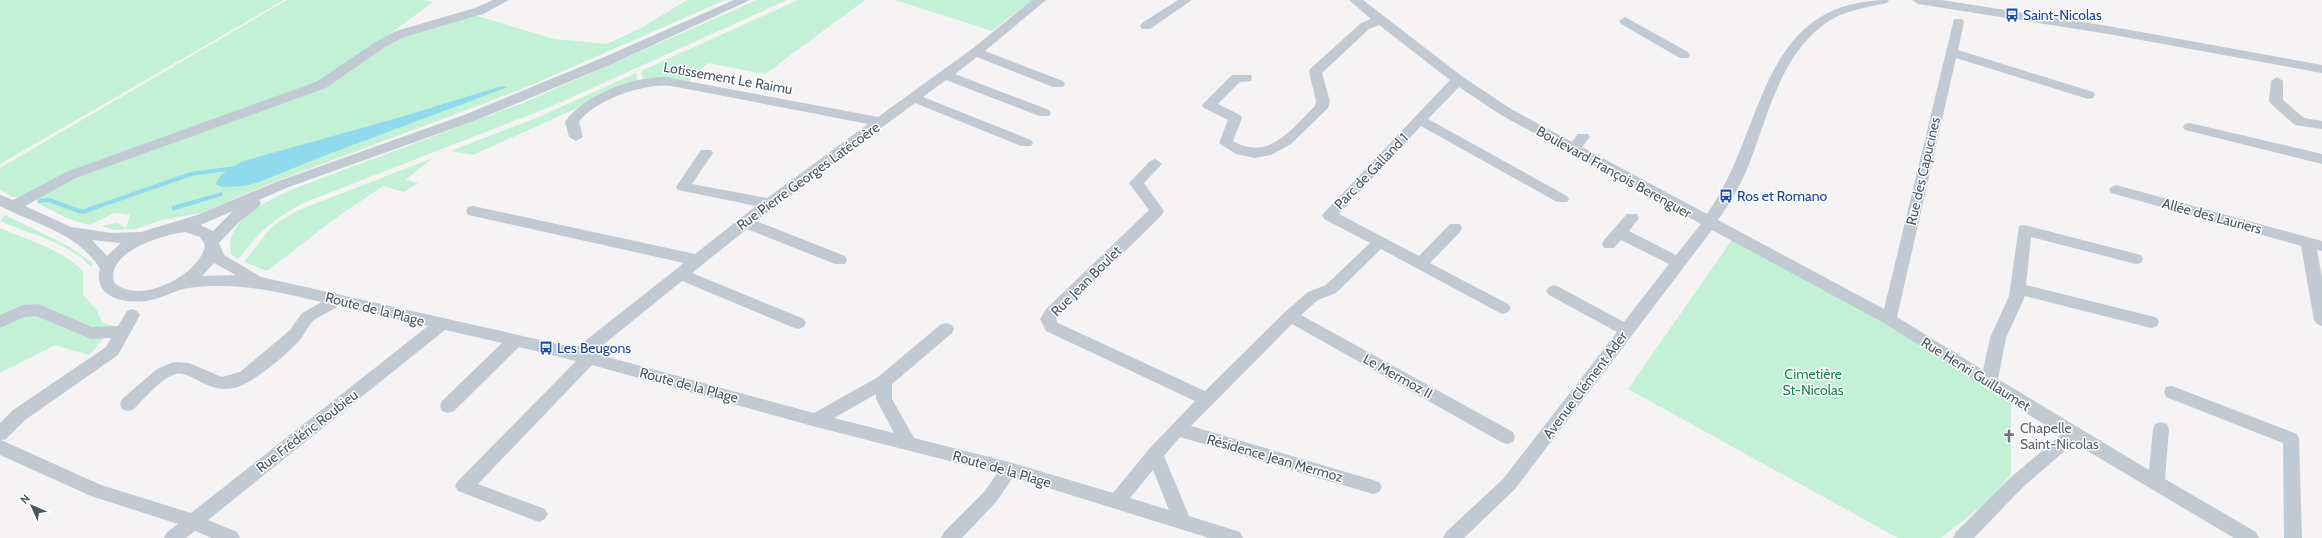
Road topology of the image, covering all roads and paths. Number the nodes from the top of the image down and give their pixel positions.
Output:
1 (503, 0) edge
2 (744, 0) edge
3 (1040, 0) edge
4 (1186, 0) edge
5 (1356, 0) edge
6 (1854, 0) edge
7 (1883, 0) edge
8 (1918, 0) edge
9 (1945, 0) edge
10 (1381, 19) junction
11 (2043, 20) junction
12 (1625, 21) dead end
13 (1958, 22) dead end
14 (1146, 26) dead end
15 (976, 52) junction
16 (1951, 52) junction
17 (1684, 55) dead end
18 (2322, 69) edge
19 (946, 74) junction
20 (1777, 77) junction
21 (1246, 78) dead end
22 (1458, 80) junction
23 (2277, 81) dead end
24 (1058, 84) dead end
25 (2088, 95) dead end
26 (914, 98) junction
27 (1044, 113) dead end
28 (1420, 120) junction
29 (881, 122) junction
30 (2322, 125) edge
31 (2190, 127) dead end
32 (576, 137) dead end
33 (1583, 137) dead end
34 (1026, 143) dead end
35 (1572, 150) junction
36 (706, 153) dead end
37 (2322, 159) edge
38 (1155, 164) dead end
39 (306, 176) junction
40 (2116, 190) dead end
41 (1562, 199) dead end
42 (769, 203) junction
43 (6, 204) edge
44 (473, 211) dead end
45 (1632, 218) dead end
46 (744, 222) junction
47 (1709, 223) junction
48 (171, 228) junction
49 (1455, 228) dead end
50 (66, 230) junction
51 (143, 237) junction
52 (1380, 242) junction
53 (213, 244) junction
54 (2315, 245) edge
55 (696, 260) junction
56 (840, 260) dead end
57 (2136, 260) dead end
58 (1678, 262) junction
59 (1420, 264) junction
60 (107, 269) junction
61 (679, 274) junction
62 (260, 282) junction
63 (179, 284) junction
64 (1554, 291) dead end
65 (2018, 292) junction
66 (155, 294) junction
67 (128, 296) junction
68 (336, 299) junction
69 (2048, 303) dead end
70 (1503, 308) dead end
71 (132, 315) junction
72 (1290, 316) junction
73 (1889, 319) junction
74 (2322, 320) edge
75 (0, 322) edge
76 (2151, 322) dead end
77 (798, 323) dead end
78 (441, 325) junction
79 (946, 329) dead end
80 (1626, 330) junction
81 (122, 332) junction
82 (516, 340) junction
83 (584, 356) junction
84 (884, 382) junction
85 (1989, 382) junction
86 (2172, 392) dead end
87 (1207, 399) junction
88 (128, 404) dead end
89 (448, 406) dead end
90 (816, 420) junction
91 (1177, 429) junction
92 (2162, 429) dead end
93 (0, 434) edge
94 (2073, 434) junction
95 (1507, 437) dead end
96 (908, 444) junction
97 (0, 447) edge
98 (1155, 454) junction
99 (1009, 469) junction
100 (2156, 483) junction
101 (1373, 487) dead end
102 (1116, 502) junction
103 (538, 514) dead end
104 (193, 521) junction
105 (1182, 522) junction
106 (173, 538) edge
107 (231, 538) edge
108 (950, 538) edge
109 (1234, 538) edge
110 (1452, 538) edge
111 (1962, 538) edge
112 (2250, 538) edge
113 (2293, 538) edge

1 - 43 street
2 - 39 street
3 - 15 street, Rue Pierre Georges Latécoère
4 - 14 street
5 - 10 street, Boulevard François Berenguer
6 - 20 street
7 - 20 street
8 - 11 street
9 - 11 street
10 - 21 street
10 - 22 street, Boulevard François Berenguer
11 - 18 street
12 - 17 street
13 - 16 street, Rue des Capucines
15 - 19 street, Rue Pierre Georges Latécoère
15 - 24 street
16 - 25 street
16 - 73 street, Rue des Capucines
19 - 26 street, Rue Pierre Georges Latécoère
19 - 27 street
20 - 47 street, Avenue Clément Ader
22 - 28 street, Parc de Galland 1
22 - 35 street, Boulevard François Berenguer
23 - 30 street
26 - 29 street, Rue Pierre Georges Latécoère
26 - 34 street
28 - 41 street
28 - 52 street, Parc de Galland 1
29 - 32 street, Lotissement Le Raimu
29 - 42 street, Rue Pierre Georges Latécoère
31 - 37 street
33 - 35 street
35 - 47 street, Boulevard François Berenguer
36 - 42 street
38 - 87 street, Rue Jean Boulet
39 - 48 street
39 - 53 street
40 - 54 street, Allée des Lauriers
42 - 46 street, Rue Pierre Georges Latécoère
43 - 50 street
44 - 55 street
45 - 58 street
46 - 55 street, Rue Pierre Georges Latécoère
46 - 56 street
47 - 58 street, Avenue Clément Ader
47 - 73 street, Boulevard François Berenguer
48 - 51 street
48 - 53 street, Route de la Plage
49 - 59 street
50 - 51 street
50 - 60 street
51 - 60 street
52 - 59 street
52 - 72 street
53 - 62 street, Route de la Plage
53 - 63 street
54 - 74 street, Allée des Lauriers
55 - 61 street, Rue Pierre Georges Latécoère
57 - 65 street
58 - 80 street, Avenue Clément Ader
59 - 70 street
60 - 67 street
61 - 77 street
61 - 83 street, Rue Pierre Georges Latécoère
62 - 63 street, Route de la Plage
62 - 68 street, Route de la Plage
63 - 66 street
64 - 80 street
65 - 69 street
65 - 76 street
65 - 85 street
66 - 67 street
66 - 71 street
67 - 71 street
68 - 78 street, Route de la Plage
68 - 88 street
71 - 81 street
72 - 87 street
72 - 95 street, Le Mermoz II
73 - 85 street, Rue Henri Guillaumet
75 - 81 street
78 - 82 street, Route de la Plage
78 - 104 street, Rue Frédéric Roubieu
79 - 84 street
80 - 110 street, Avenue Clément Ader
81 - 93 street
82 - 83 street, Route de la Plage
82 - 89 street
83 - 90 street, Route de la Plage
83 - 103 street, Rue Pierre Georges Latécoère
84 - 90 street
84 - 96 street
85 - 94 street, Rue Henri Guillaumet
86 - 113 street
87 - 91 street
90 - 96 street, Route de la Plage
91 - 98 street
91 - 101 street, Résidence Jean Mermoz
92 - 100 street
94 - 100 street, Rue Henri Guillaumet
94 - 111 street
96 - 99 street, Route de la Plage
97 - 104 street
98 - 102 street
98 - 105 street
99 - 102 street, Route de la Plage
99 - 108 street
100 - 112 street, Rue Henri Guillaumet
102 - 105 street, Route de la Plage
104 - 106 street, Rue Frédéric Roubieu
104 - 107 street
105 - 109 street, Route de la Plage

